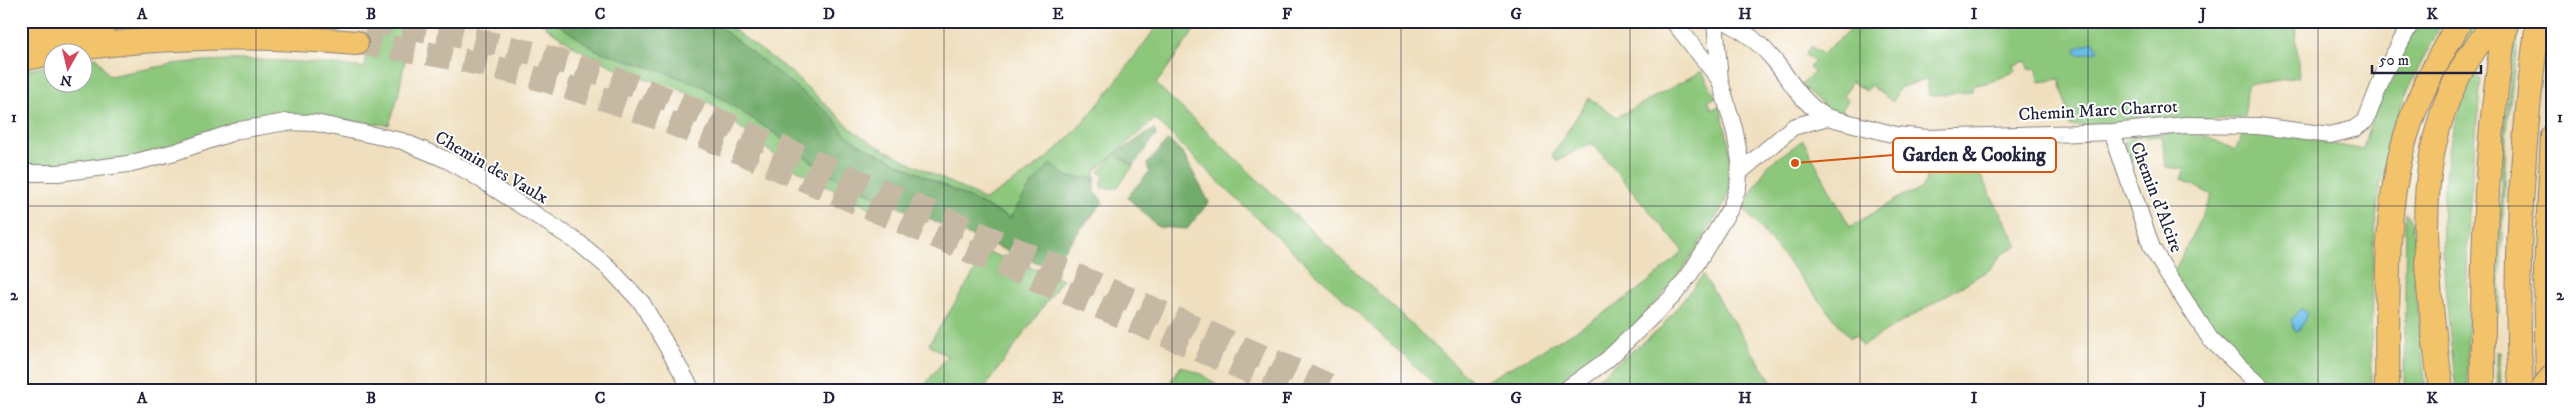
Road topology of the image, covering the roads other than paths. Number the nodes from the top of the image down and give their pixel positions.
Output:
1 (107, 21) edge
2 (1673, 21) edge
3 (1715, 21) edge
4 (1725, 21) edge
5 (2412, 21) edge
6 (2460, 21) edge
7 (2497, 21) edge
8 (2506, 21) edge
9 (2538, 21) edge
10 (21, 35) edge
11 (356, 43) tunnel mouth
12 (92, 47) edge
13 (42, 55) edge
14 (21, 59) edge
15 (1720, 81) junction
16 (1828, 117) junction
17 (2112, 132) junction
18 (2553, 136) edge
19 (1740, 172) junction
20 (21, 173) edge
21 (2553, 372) edge
22 (692, 390) edge
23 (1564, 390) edge
24 (2265, 390) edge
25 (2387, 390) edge
26 (2441, 390) edge
27 (2483, 390) edge
28 (2521, 390) edge
29 (2540, 390) edge
30 (2548, 390) edge

1 - 10 highway
2 - 15 street
3 - 15 street
4 - 16 street
5 - 17 street, Chemin Marc Charrot
6 - 25 highway
7 - 26 highway
8 - 27 highway
9 - 28 highway
11 - 12 highway
13 - 14 highway
15 - 19 street
16 - 17 street, Chemin Marc Charrot
16 - 19 street
17 - 24 street, Chemin d'Alcire
18 - 30 highway
19 - 23 street
20 - 22 street, Chemin des Vaulx
21 - 29 main road, bridge

